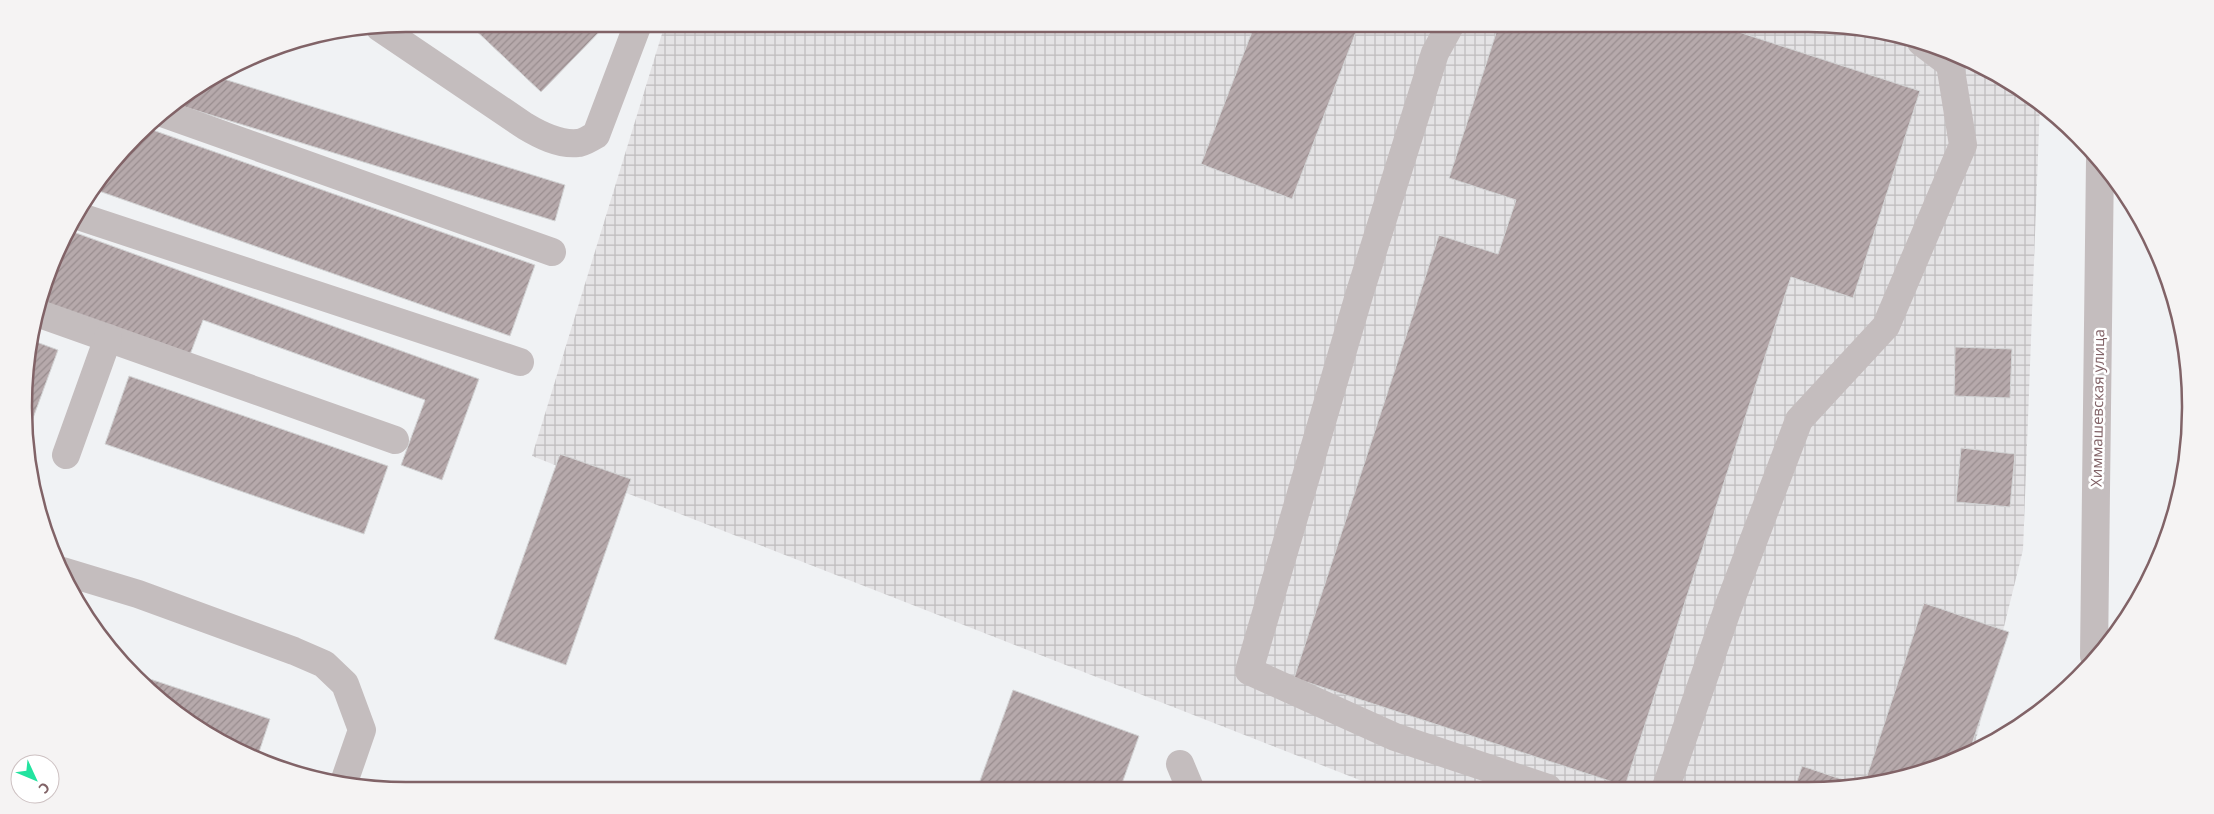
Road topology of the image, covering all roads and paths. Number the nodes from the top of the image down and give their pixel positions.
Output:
1 (635, 32) edge
2 (1447, 32) edge
3 (387, 33) edge
4 (1942, 58) edge
5 (171, 116) edge
6 (2100, 174) edge
7 (84, 218) edge
8 (552, 252) dead end
9 (44, 315) edge
10 (108, 338) junction
11 (520, 362) dead end
12 (395, 440) dead end
13 (66, 455) dead end
14 (72, 574) edge
15 (2094, 648) edge
16 (346, 776) edge
17 (1530, 782) edge
18 (1668, 782) edge

1 - 3 street
2 - 17 street
4 - 18 street
5 - 8 street
6 - 15 street, Химмашевская улица
7 - 11 street
9 - 10 street
10 - 12 street
10 - 13 street
14 - 16 street

